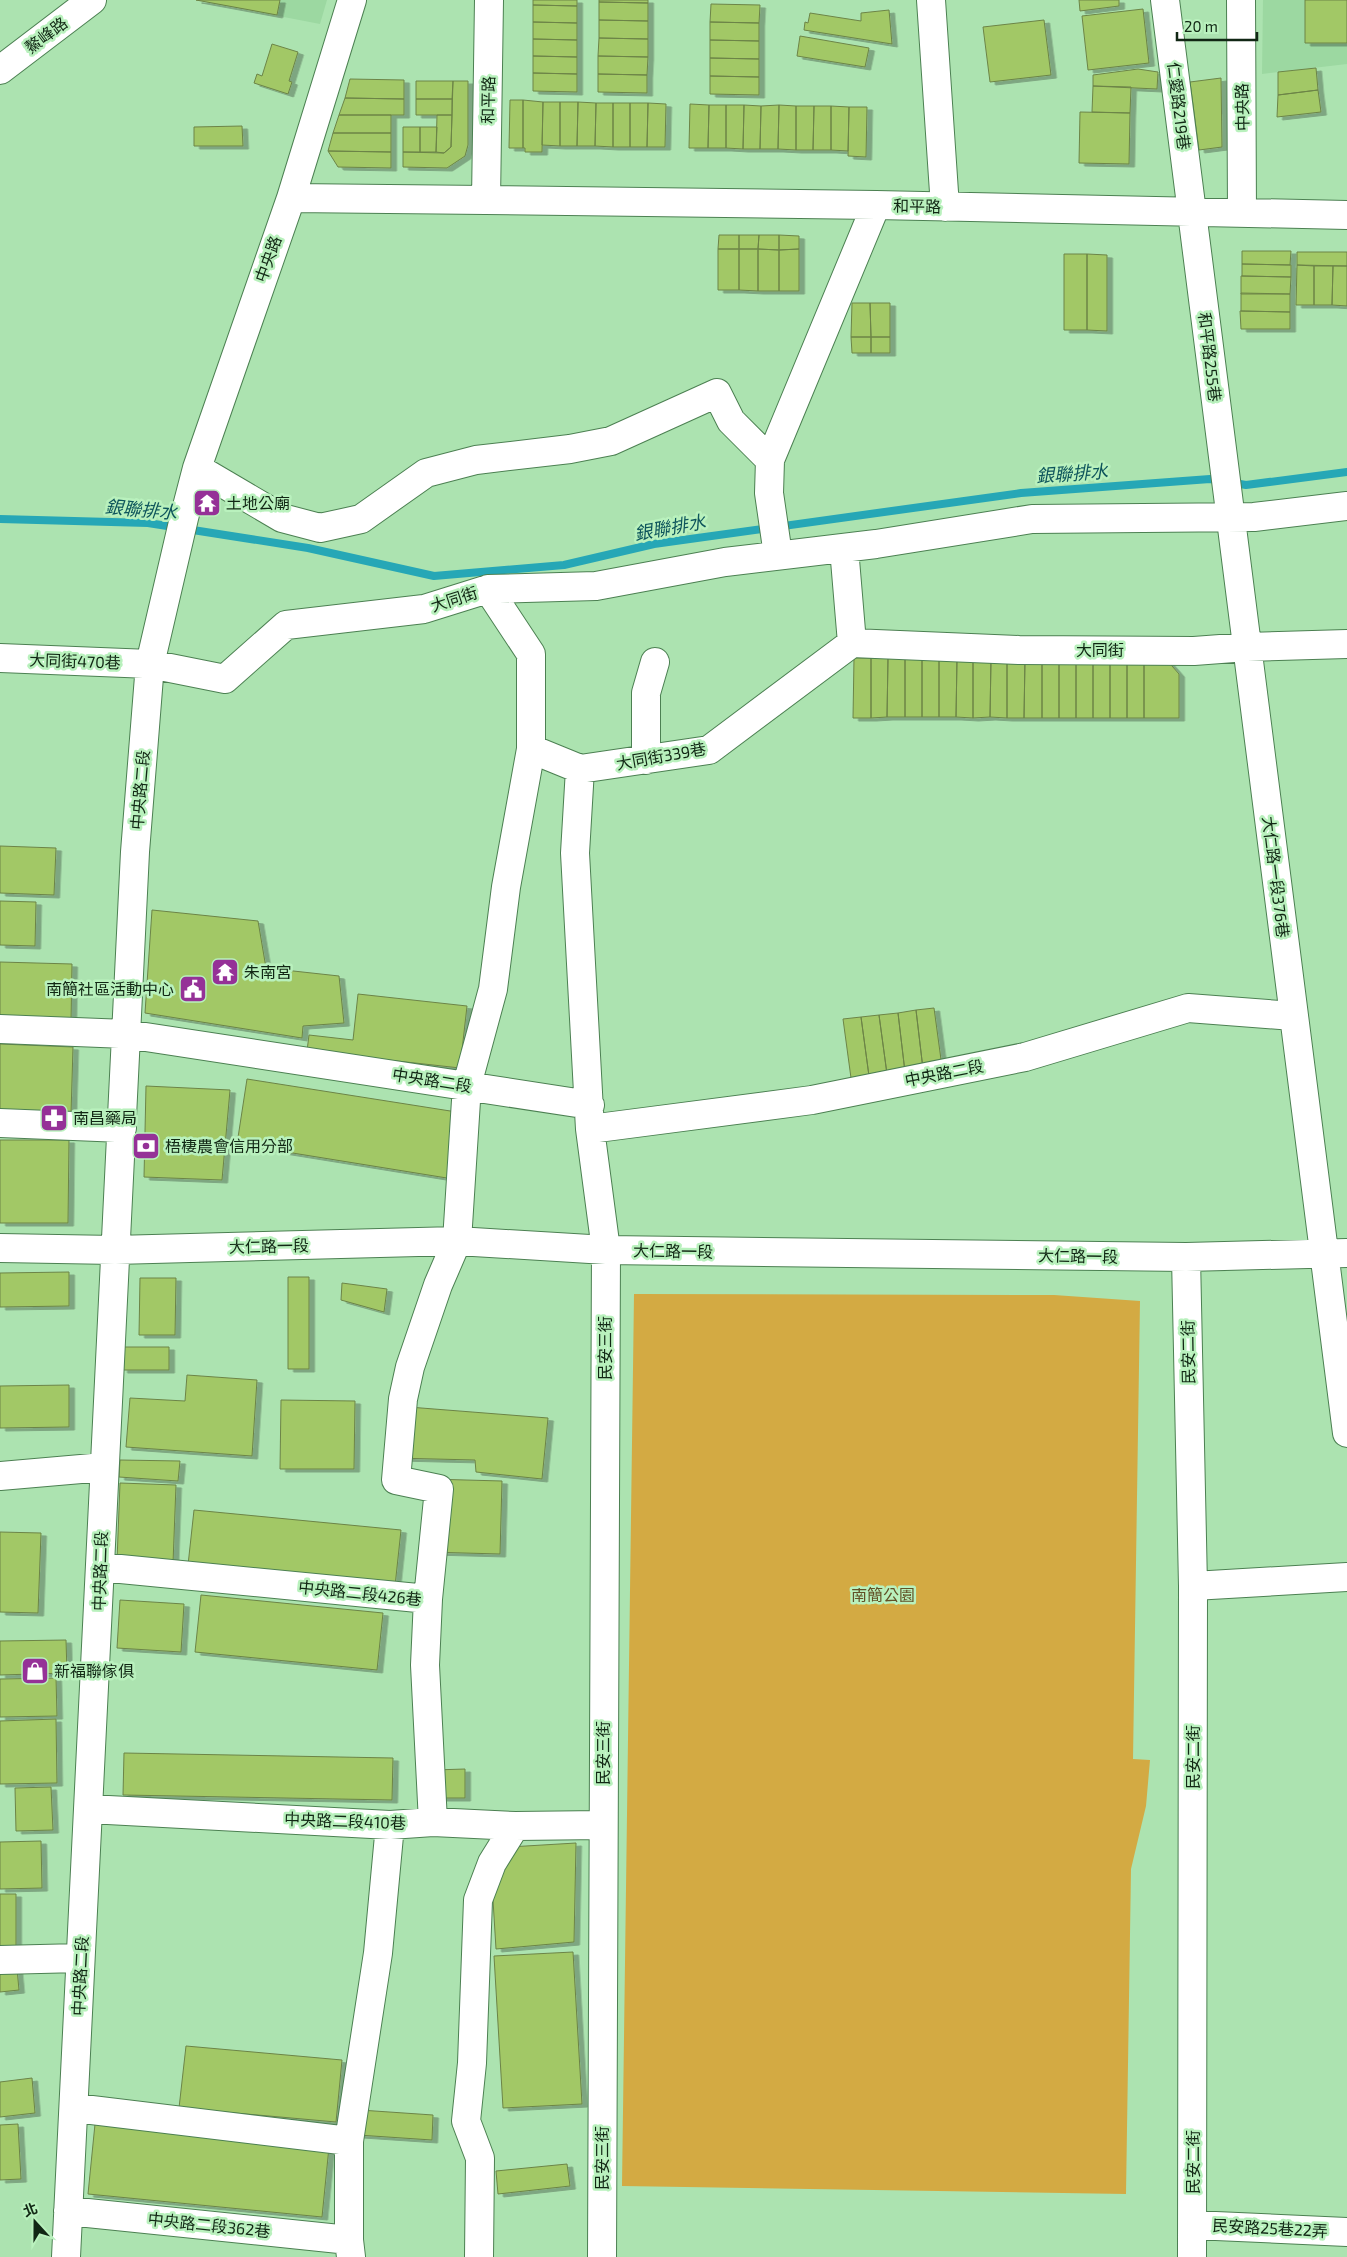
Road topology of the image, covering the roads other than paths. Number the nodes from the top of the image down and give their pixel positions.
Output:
1 (92, 0) edge
2 (352, 0) edge
3 (489, 0) edge
4 (1165, 0) edge
5 (1241, 0) edge
6 (932, 1) edge
7 (0, 70) edge
8 (291, 198) junction
9 (486, 200) junction
10 (876, 205) junction
11 (945, 207) junction
12 (1192, 212) junction
13 (1242, 213) junction
14 (1347, 215) edge
15 (770, 460) junction
16 (196, 468) junction
17 (1347, 506) edge
18 (1229, 509) junction
19 (844, 548) junction
20 (176, 550) joint
21 (778, 555) junction
22 (488, 589) junction
23 (852, 643) junction
24 (1347, 644) edge
25 (1247, 647) junction
26 (0, 658) edge
27 (655, 662) dead end
28 (150, 664) junction
29 (530, 749) junction
30 (646, 760) junction
31 (580, 769) junction
32 (1293, 1016) junction
33 (0, 1029) edge
34 (126, 1034) junction
35 (467, 1085) junction
36 (590, 1117) junction
37 (0, 1123) edge
38 (122, 1128) junction
39 (457, 1241) junction
40 (0, 1248) edge
41 (115, 1250) junction
42 (606, 1250) junction
43 (1335, 1252) edge
44 (1186, 1257) junction
45 (1347, 1433) edge
46 (104, 1467) junction
47 (0, 1476) edge
48 (100, 1567) junction
49 (1347, 1577) edge
50 (1193, 1586) junction
51 (428, 1599) junction
52 (89, 1809) junction
53 (433, 1822) junction
54 (390, 1825) junction
55 (602, 1825) junction
56 (515, 1826) junction
57 (80, 1958) junction
58 (0, 1960) edge
59 (75, 2108) junction
60 (349, 2141) junction
61 (68, 2211) junction
62 (1193, 2225) junction
63 (1347, 2232) edge
64 (350, 2248) edge
65 (66, 2257) edge
66 (479, 2257) edge
67 (602, 2257) edge
68 (1192, 2257) edge

1 - 7 street, 鰲峰路
2 - 8 street, 中央路
3 - 9 street, 和平路
4 - 12 street, 仁愛路219巷
5 - 13 street, 中央路
6 - 11 street
8 - 9 street, 和平路
8 - 16 street, 中央路
9 - 10 street, 和平路
10 - 11 street, 和平路
10 - 15 street
11 - 12 street, 和平路
12 - 13 street, 和平路
12 - 18 street, 和平路255巷
13 - 14 street, 和平路
15 - 16 street
15 - 21 street
16 - 20 street, 中央路
17 - 18 street
18 - 19 street, 大同街
18 - 25 street, 大仁路一段376巷
19 - 21 street, 大同街
19 - 23 street
20 - 28 street, 中央路二段
21 - 22 street, 大同街
22 - 28 street, 大同街
22 - 29 street
23 - 25 street, 大同街
23 - 30 street, 大同街339巷
24 - 25 street, 大同街
25 - 32 street, 大仁路一段376巷
26 - 28 street, 大同街470巷
27 - 30 street
28 - 34 street, 中央路二段
29 - 31 street, 大同街339巷
29 - 35 street
30 - 31 street, 大同街339巷
31 - 36 street
32 - 36 street, 中央路二段
32 - 43 street, 大仁路一段376巷
33 - 34 street
34 - 35 street, 中央路二段
34 - 38 street, 中央路二段
35 - 36 street, 中央路二段
35 - 39 street
36 - 42 street
37 - 38 street
38 - 41 street, 中央路二段
39 - 41 street, 大仁路一段
39 - 42 street, 大仁路一段
39 - 51 street
40 - 41 street, 大仁路一段
41 - 46 street, 中央路二段
42 - 44 street, 大仁路一段
42 - 55 street, 民安三街
43 - 44 street, 大仁路一段
43 - 45 street, 大仁路一段376巷
44 - 50 street, 民安二街
46 - 47 street
46 - 48 street, 中央路二段
48 - 51 street, 中央路二段426巷
48 - 52 street, 中央路二段
49 - 50 street
50 - 62 street, 民安二街
51 - 53 street, 中央路二段426巷
52 - 54 street, 中央路二段410巷
52 - 57 street, 中央路二段
53 - 54 street, 中央路二段410巷
53 - 56 street, 中央路二段410巷
54 - 60 street
55 - 56 street, 中央路二段410巷
55 - 67 street, 民安三街
56 - 66 street
57 - 58 street
57 - 59 street, 中央路二段
59 - 60 street
59 - 61 street, 中央路二段
60 - 64 street
61 - 64 street, 中央路二段362巷
61 - 65 street, 中央路二段
62 - 63 street, 民安路25巷22弄
62 - 68 street, 民安二街

